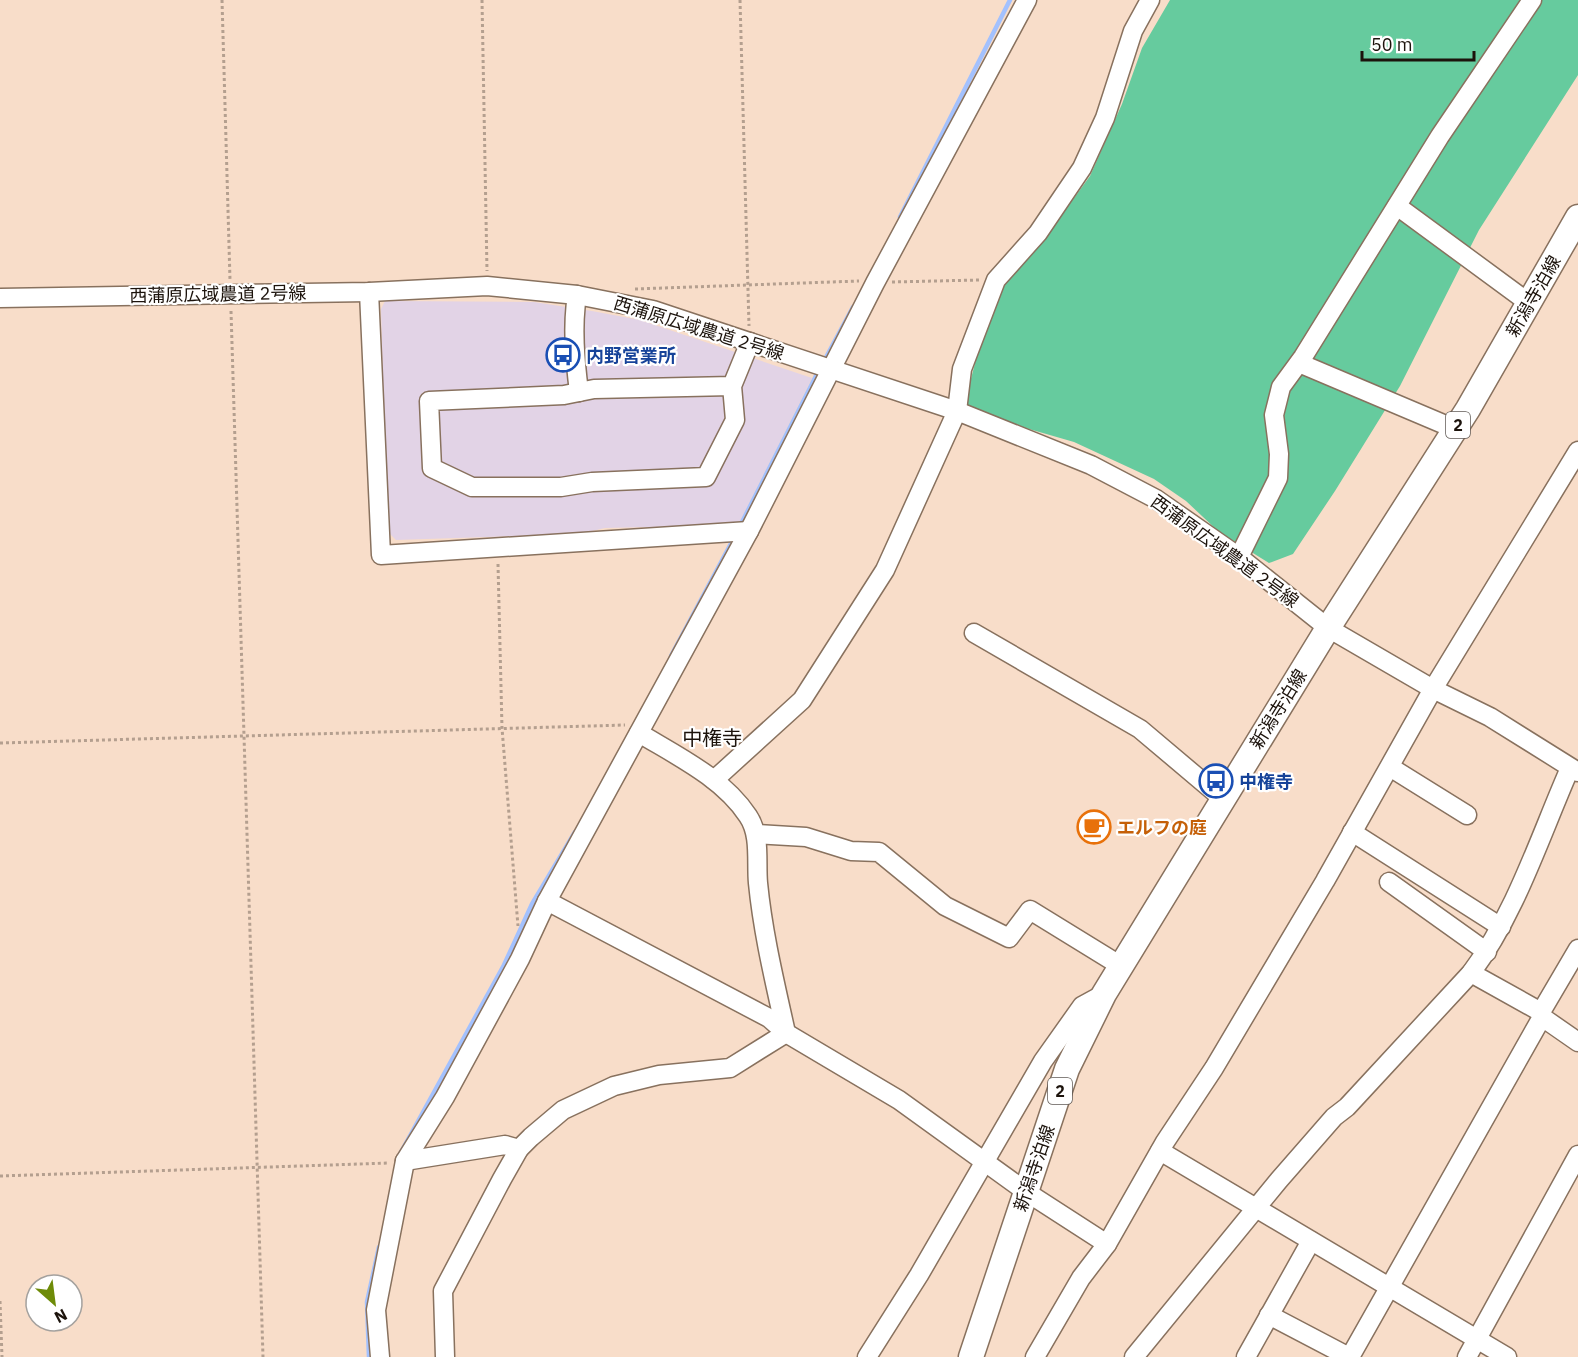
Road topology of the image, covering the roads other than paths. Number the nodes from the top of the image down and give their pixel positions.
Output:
1 (1027, 0) edge
2 (1149, 0) edge
3 (1532, 0) edge
4 (1397, 206) junction
5 (1578, 217) edge
6 (369, 292) junction
7 (577, 295) junction
8 (0, 298) edge
9 (1529, 303) junction
10 (750, 342) junction
11 (1299, 363) junction
12 (831, 370) junction
13 (732, 386) junction
14 (579, 392) junction
15 (957, 411) junction
16 (1455, 429) junction
17 (1578, 452) edge
18 (749, 531) junction
19 (1239, 557) junction
20 (1328, 628) junction
21 (974, 633) dead end
22 (1433, 689) junction
23 (639, 733) junction
24 (1390, 767) junction
25 (1574, 770) edge
26 (714, 780) junction
27 (1223, 799) junction
28 (1467, 815) dead end
29 (1352, 832) junction
30 (756, 834) junction
31 (1389, 882) dead end
32 (547, 901) junction
33 (1501, 927) junction
34 (1578, 949) edge
35 (1487, 952) junction
36 (1120, 966) junction
37 (1471, 973) junction
38 (1104, 994) junction
39 (1541, 1014) junction
40 (786, 1033) junction
41 (1578, 1042) edge
42 (519, 1149) junction
43 (1160, 1150) junction
44 (1578, 1155) edge
45 (405, 1161) junction
46 (984, 1161) junction
47 (1028, 1193) junction
48 (1256, 1208) junction
49 (1311, 1241) junction
50 (1107, 1244) junction
51 (1388, 1286) junction
52 (1269, 1315) junction
53 (1477, 1339) junction
54 (380, 1357) edge
55 (445, 1357) edge
56 (867, 1357) edge
57 (971, 1357) edge
58 (1035, 1357) edge
59 (1134, 1357) edge
60 (1246, 1357) edge
61 (1349, 1357) edge
62 (1467, 1357) edge
63 (1507, 1357) edge

1 - 12 street
2 - 15 street
3 - 4 street
4 - 9 street
4 - 11 street
5 - 9 main road, 新潟寺泊線 / 2
6 - 7 street, 西蒲原広域農道 2号線
6 - 8 street, 西蒲原広域農道 2号線
6 - 18 street
7 - 10 street, 西蒲原広域農道 2号線
7 - 14 street
9 - 16 main road, 新潟寺泊線 / 2
10 - 12 street, 西蒲原広域農道 2号線
10 - 13 street
11 - 16 street
11 - 19 street
12 - 15 street, 西蒲原広域農道 2号線
12 - 18 street
13 - 14 street
13 - 14 street
15 - 19 street, 西蒲原広域農道 2号線
15 - 26 street
16 - 20 main road, 新潟寺泊線 / 2
17 - 22 street
18 - 23 street
19 - 20 street, 西蒲原広域農道 2号線
20 - 22 street, 西蒲原広域農道 2号線
20 - 27 main road, 新潟寺泊線 / 2
21 - 27 street
22 - 24 street
22 - 25 street, 西蒲原広域農道 2号線
23 - 26 street
23 - 32 street
24 - 28 street
24 - 29 street
25 - 33 street
26 - 30 street
27 - 36 main road, 新潟寺泊線 / 2
29 - 33 street
29 - 43 street
30 - 36 street
30 - 40 street
31 - 35 street
32 - 40 street
32 - 45 street
33 - 35 street
34 - 39 street
35 - 37 street
36 - 38 main road, 新潟寺泊線 / 2
37 - 39 street
37 - 48 street
38 - 46 street
38 - 47 main road, 新潟寺泊線 / 2
39 - 41 street
39 - 51 street
40 - 42 street
40 - 46 street
42 - 45 street
42 - 55 street
43 - 48 street
43 - 50 street
44 - 53 street
45 - 54 street
46 - 47 street
46 - 56 street
47 - 50 street
47 - 57 main road, 新潟寺泊線 / 2
48 - 49 street
48 - 59 street
49 - 51 street
49 - 52 street
50 - 58 street
51 - 53 street
51 - 61 street
52 - 60 street
52 - 61 street
53 - 62 street
53 - 63 street

